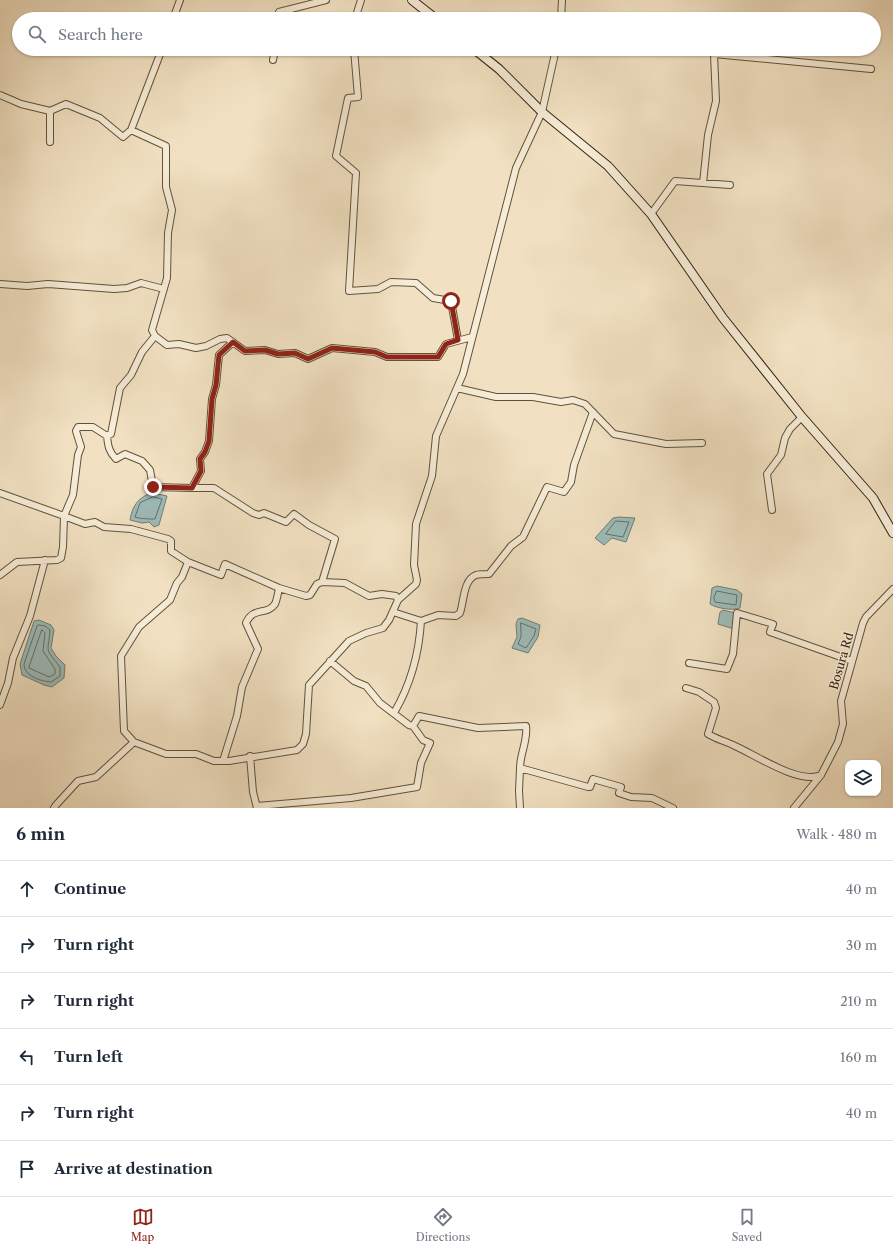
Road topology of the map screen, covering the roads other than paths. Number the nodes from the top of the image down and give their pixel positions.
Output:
1 (180, 0) edge
2 (326, 0) edge
3 (361, 0) edge
4 (412, 0) edge
5 (562, 0) edge
6 (176, 12) edge
7 (279, 12) edge
8 (357, 12) edge
9 (427, 12) edge
10 (561, 12) edge
11 (159, 56) edge
12 (274, 56) edge
13 (355, 56) edge
14 (483, 56) edge
15 (554, 56) edge
16 (714, 56) edge
17 (735, 56) edge
18 (274, 60) dead end
19 (871, 69) dead end
20 (0, 95) edge
21 (50, 111) junction
22 (542, 112) junction
23 (131, 130) junction
24 (50, 142) dead end
25 (703, 183) junction
26 (730, 185) dead end
27 (651, 214) junction
28 (0, 284) edge
29 (164, 289) junction
30 (155, 336) junction
31 (472, 337) junction
32 (458, 340) junction
33 (233, 342) junction
34 (457, 388) junction
35 (593, 412) junction
36 (802, 417) junction
37 (107, 436) junction
38 (702, 443) dead end
39 (192, 488) junction
40 (0, 493) edge
41 (772, 510) dead end
42 (64, 516) junction
43 (893, 533) edge
44 (45, 560) junction
45 (188, 562) junction
46 (0, 575) edge
47 (322, 582) junction
48 (279, 588) junction
49 (893, 589) edge
50 (398, 600) junction
51 (393, 612) junction
52 (421, 621) junction
53 (330, 661) junction
54 (852, 662) junction
55 (689, 663) dead end
56 (686, 688) dead end
57 (0, 705) edge
58 (394, 714) junction
59 (414, 726) junction
60 (134, 742) junction
61 (250, 756) junction
62 (223, 761) junction
63 (520, 768) junction
64 (821, 775) junction
65 (57, 807) edge
66 (257, 807) edge
67 (520, 808) edge
68 (673, 808) edge
69 (794, 808) edge

1 - 6 street
2 - 7 street
3 - 8 street
4 - 9 main road
5 - 10 street
11 - 23 street
12 - 18 street
13 - 32 street
14 - 22 main road
15 - 22 street
16 - 25 street
17 - 19 street
20 - 21 street
21 - 23 street
21 - 24 street
22 - 27 main road
22 - 31 street
23 - 29 street
25 - 26 street
25 - 27 street
27 - 36 main road
28 - 29 street
29 - 30 street
30 - 33 street
30 - 37 street
31 - 32 street
31 - 34 street
32 - 33 street
33 - 39 street
34 - 35 street
34 - 50 street
35 - 38 street
35 - 52 street
36 - 41 street
36 - 43 main road
37 - 39 street
37 - 42 street
39 - 47 street
40 - 42 street
42 - 44 street
42 - 45 street
44 - 46 street
44 - 57 street
45 - 48 street
45 - 60 street
47 - 48 street
47 - 50 street
48 - 62 street
49 - 54 street, Bosura Rd
50 - 51 street
51 - 52 street
51 - 53 street
52 - 58 street
53 - 58 street
53 - 61 street
54 - 55 street
54 - 64 street, Bosura Rd
56 - 64 street
58 - 59 street
59 - 63 street
59 - 66 street
60 - 62 street
60 - 65 street
61 - 62 street
61 - 66 street
63 - 67 street
63 - 68 street
64 - 69 street, Bosura Rd

